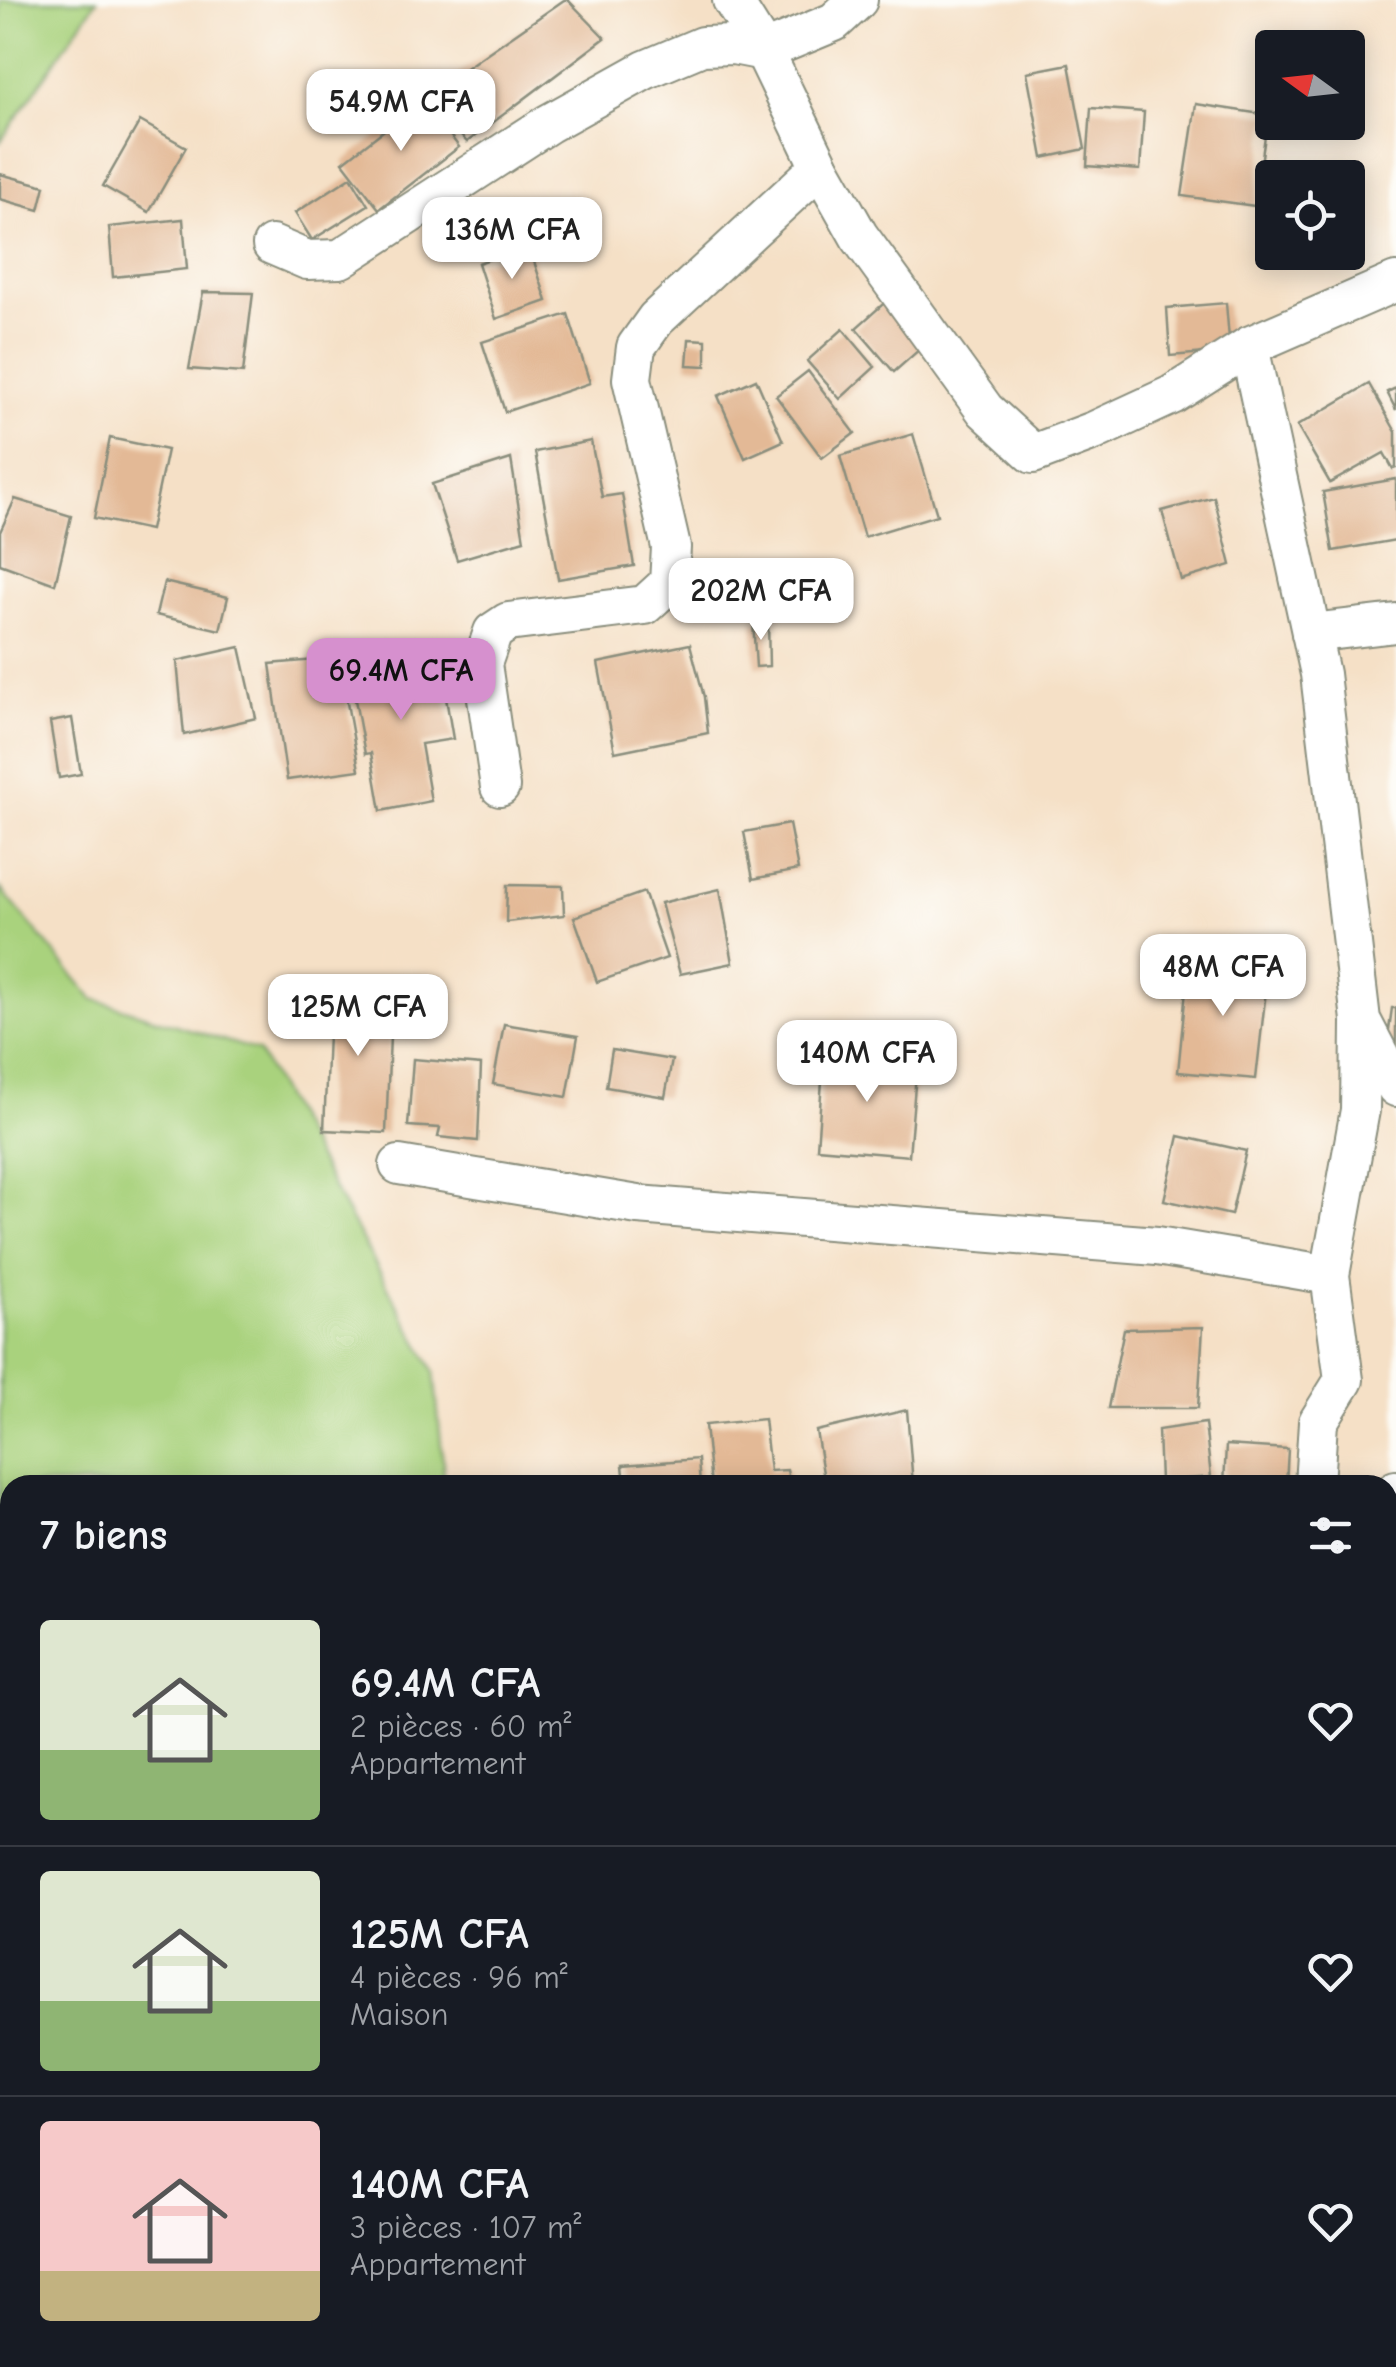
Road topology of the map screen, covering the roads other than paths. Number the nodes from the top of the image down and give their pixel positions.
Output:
1 (732, 0) edge
2 (858, 0) edge
3 (764, 51) junction
4 (820, 167) junction
5 (272, 244) dead end
6 (1396, 282) edge
7 (1249, 346) junction
8 (1396, 623) edge
9 (1312, 633) junction
10 (500, 788) dead end
11 (1361, 1020) junction
12 (1396, 1087) edge
13 (399, 1164) dead end
14 (1330, 1275) junction
15 (1315, 1475) edge

1 - 3 street
2 - 3 street
3 - 4 street
3 - 5 street
4 - 7 street
4 - 10 street
6 - 7 street
7 - 9 street
8 - 9 street
9 - 11 street
11 - 12 street
11 - 14 street
13 - 14 street
14 - 15 street

